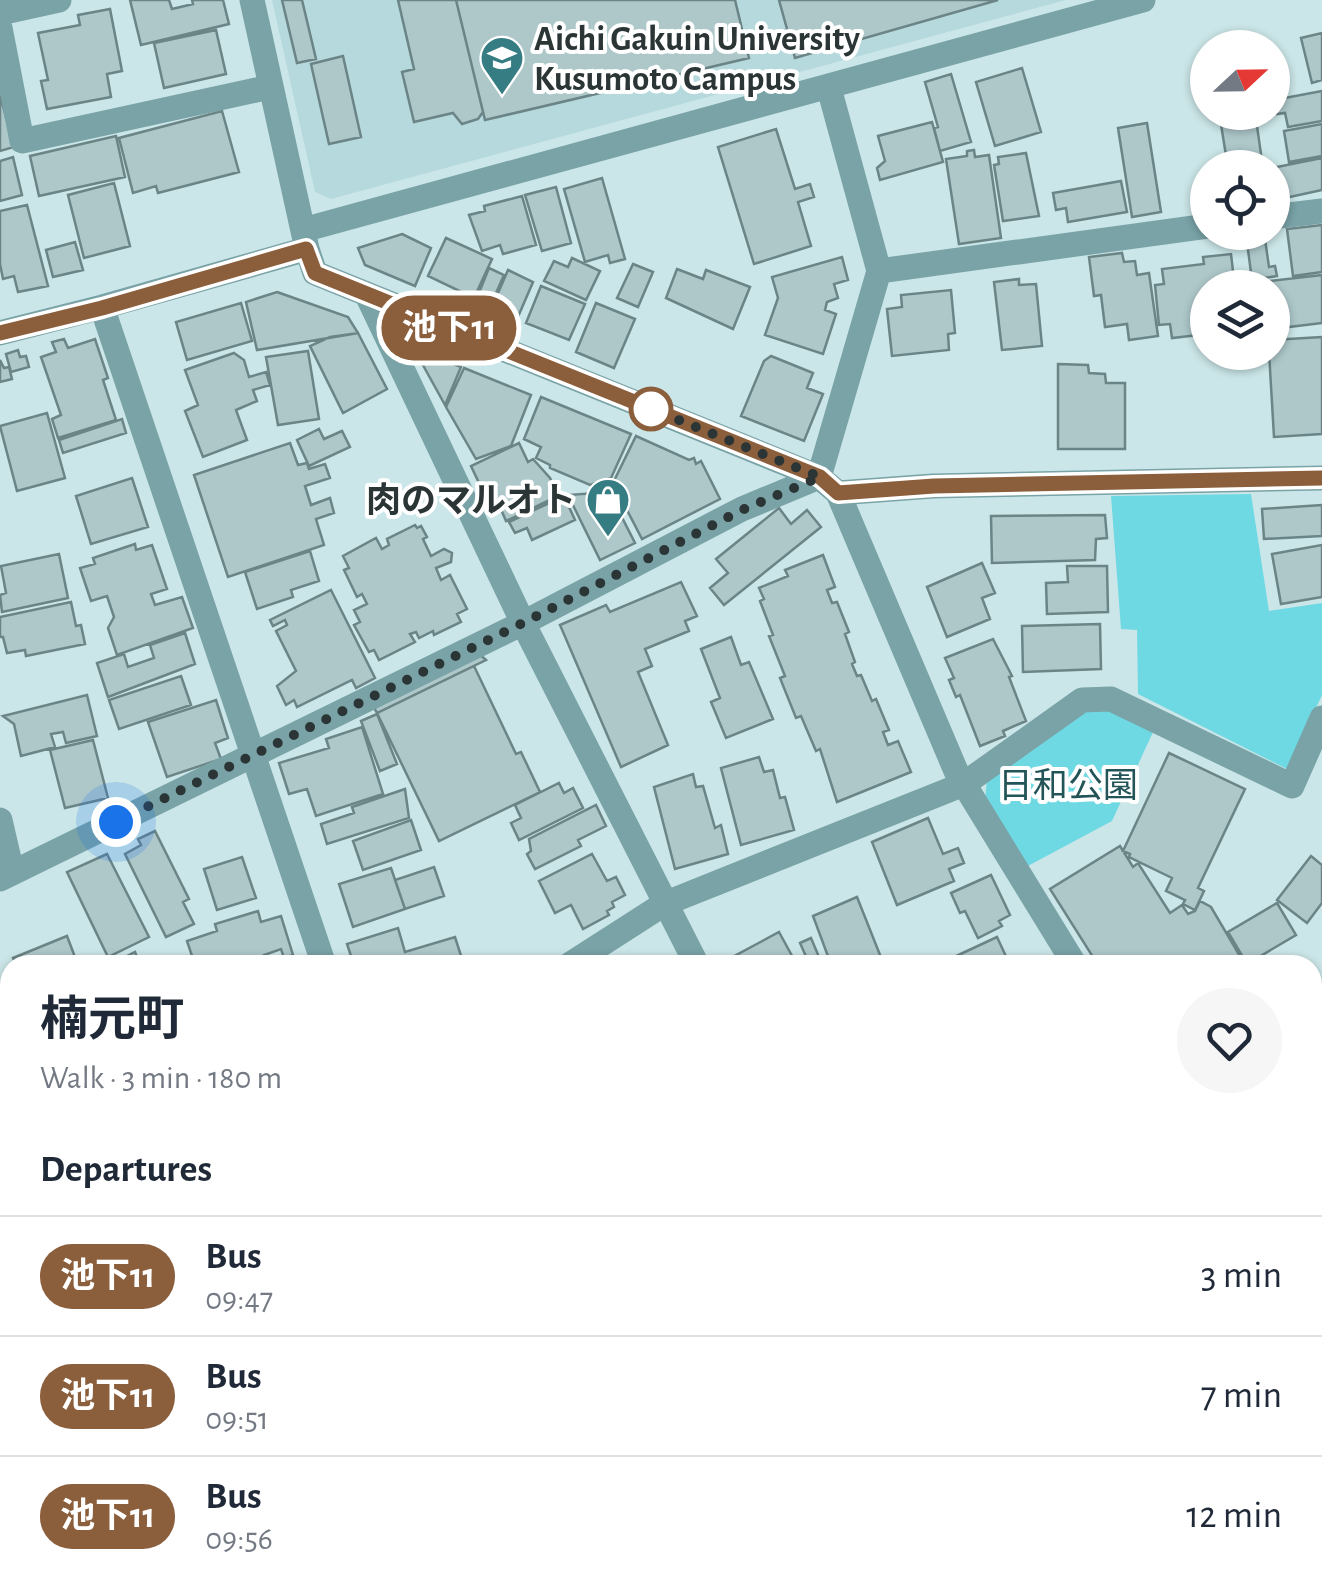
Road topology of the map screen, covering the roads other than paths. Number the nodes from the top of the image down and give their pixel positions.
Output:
1 (59, 0) edge
2 (252, 0) edge
3 (1143, 0) edge
4 (0, 13) edge
5 (0, 28) edge
6 (270, 87) junction
7 (829, 88) junction
8 (1322, 211) edge
9 (1290, 215) edge
10 (1190, 228) edge
11 (305, 239) junction
12 (879, 271) junction
13 (368, 295) junction
14 (102, 308) junction
15 (0, 333) edge
16 (1322, 478) edge
17 (829, 485) junction
18 (523, 623) junction
19 (1322, 718) edge
20 (254, 755) junction
21 (964, 784) junction
22 (0, 820) edge
23 (6, 876) edge
24 (664, 904) junction
25 (321, 955) edge
26 (585, 955) edge
27 (692, 955) edge
28 (1069, 955) edge

1 - 4 street
2 - 6 street
3 - 7 street
5 - 6 street
6 - 11 street
7 - 11 street
7 - 12 street
8 - 9 street
10 - 12 street
11 - 13 street
11 - 14 street
12 - 17 street
13 - 17 street
13 - 18 street
14 - 15 street
14 - 20 street
16 - 17 street
17 - 18 street
17 - 21 street
18 - 20 street
18 - 24 street
19 - 21 street
20 - 23 street
20 - 25 street
21 - 24 street
21 - 28 street
22 - 23 street
24 - 26 street
24 - 27 street

